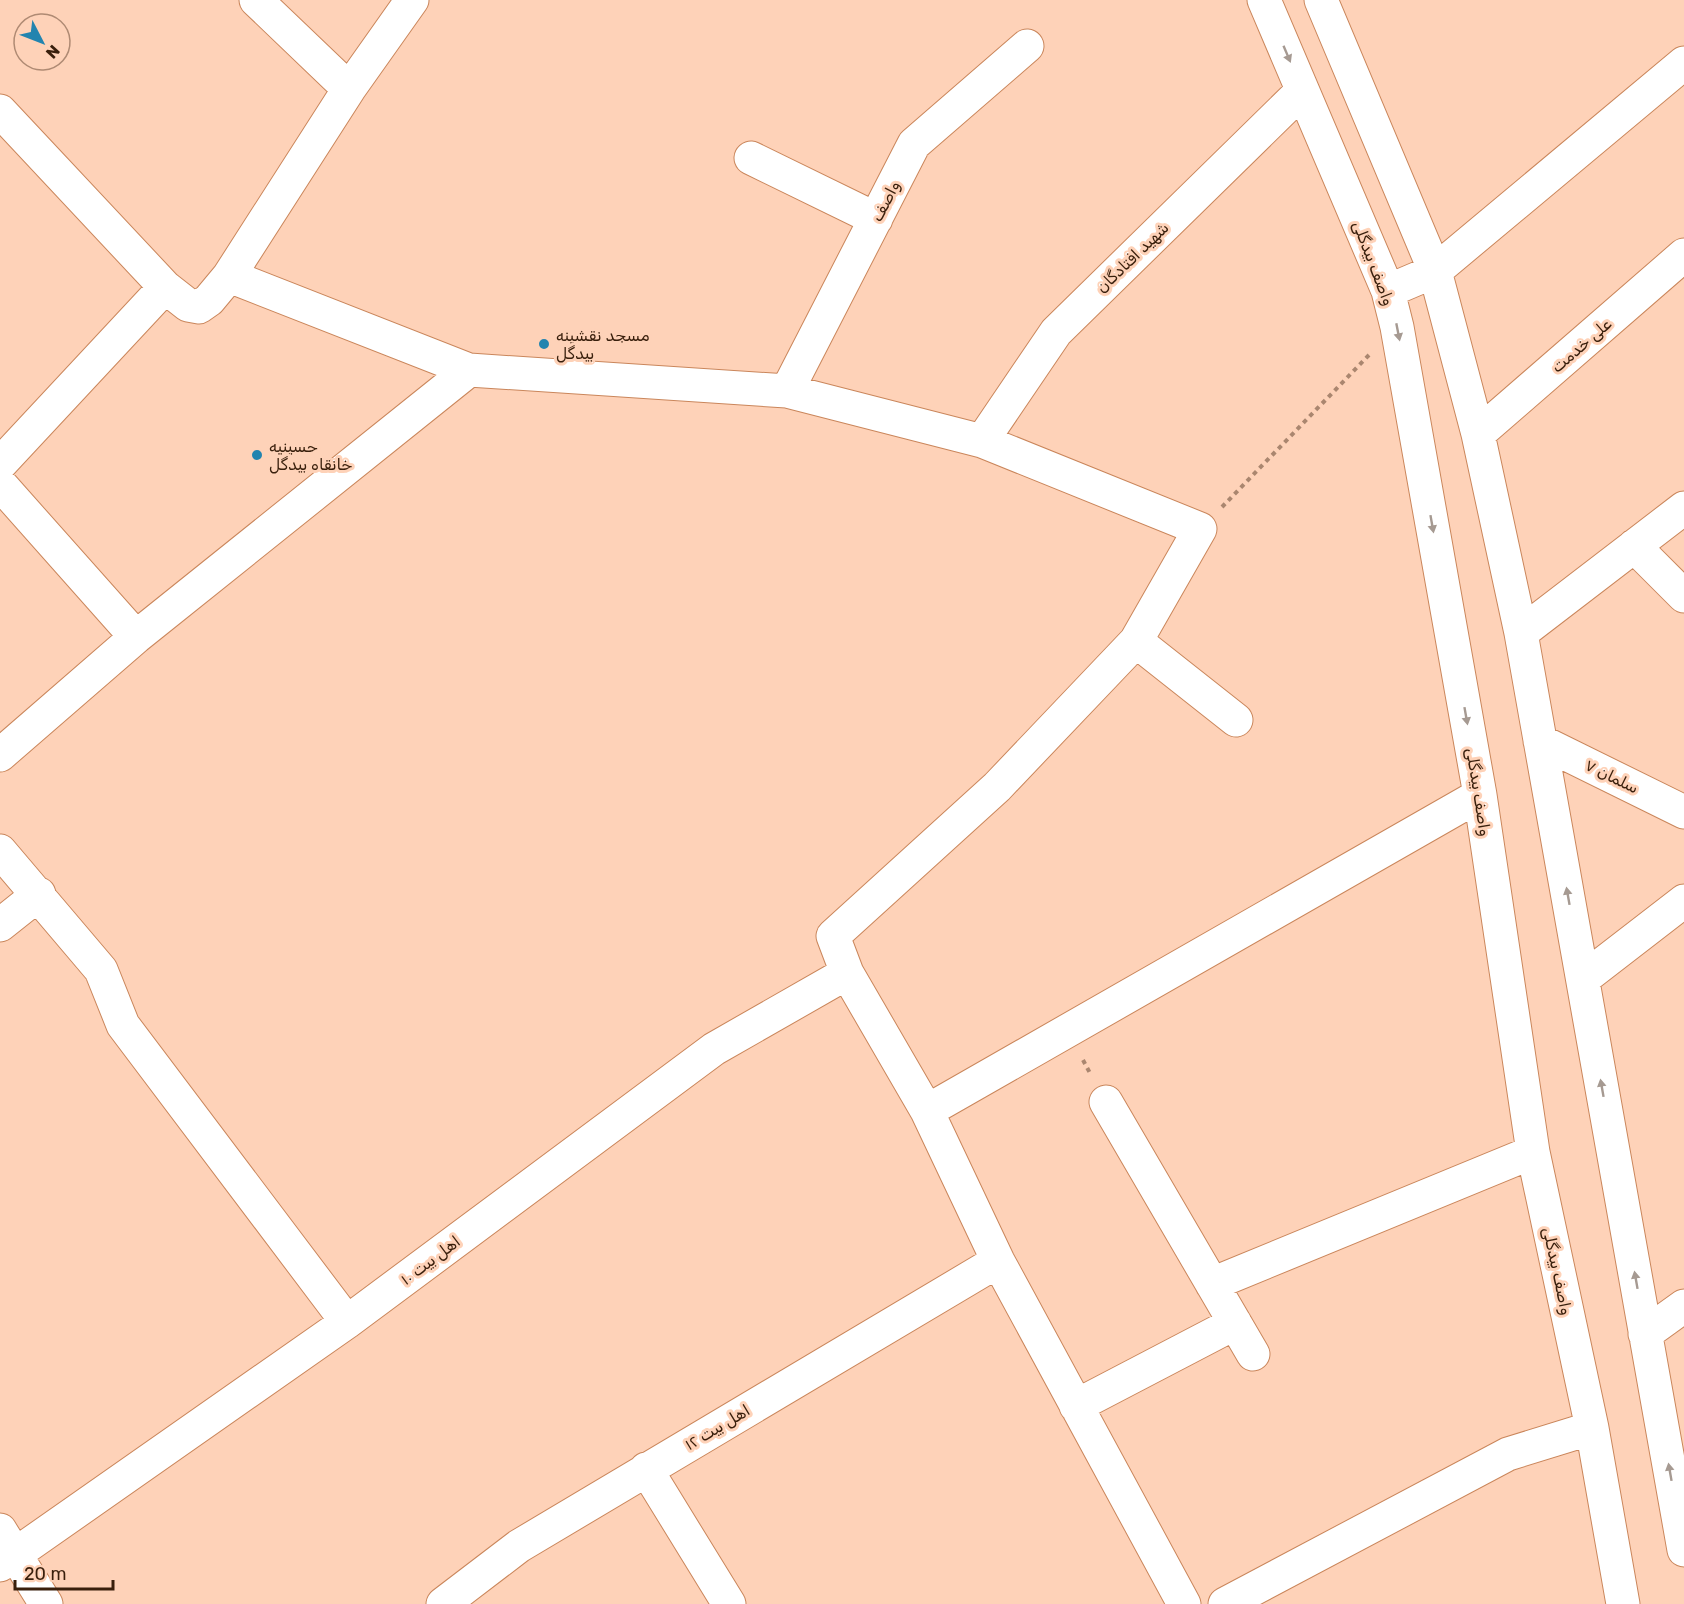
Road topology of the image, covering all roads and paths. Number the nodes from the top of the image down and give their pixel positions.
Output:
1 (256, 0) edge
2 (412, 0) edge
3 (1264, 0) edge
4 (1321, 0) edge
5 (1028, 46) dead end
6 (1684, 63) edge
7 (349, 89) junction
8 (1302, 91) junction
9 (0, 111) edge
10 (751, 159) dead end
11 (876, 219) junction
12 (1684, 255) edge
13 (1435, 271) junction
14 (229, 276) junction
15 (165, 287) junction
16 (1388, 291) junction
17 (1397, 327) junction
18 (469, 370) junction
19 (787, 391) junction
20 (1478, 434) junction
21 (982, 441) junction
22 (0, 464) edge
23 (0, 484) edge
24 (1684, 508) edge
25 (1200, 529) junction
26 (1635, 546) junction
27 (1684, 596) edge
28 (1521, 633) junction
29 (136, 637) junction
30 (1136, 641) junction
31 (1236, 720) dead end
32 (1540, 741) junction
33 (0, 754) edge
34 (1480, 795) junction
35 (1684, 812) edge
36 (0, 851) edge
37 (39, 894) junction
38 (1684, 901) edge
39 (0, 925) edge
40 (848, 973) junction
41 (1582, 979) junction
42 (1067, 1031) junction
43 (1106, 1102) joint
44 (927, 1111) junction
45 (1533, 1152) junction
46 (998, 1260) junction
47 (1212, 1284) junction
48 (1684, 1306) edge
49 (347, 1322) junction
50 (1235, 1323) junction
51 (1645, 1334) junction
52 (1253, 1354) dead end
53 (1076, 1406) junction
54 (1592, 1428) junction
55 (646, 1469) junction
56 (5, 1550) edge
57 (1684, 1550) edge
58 (46, 1604) edge
59 (443, 1604) edge
60 (729, 1604) edge
61 (1184, 1604) edge
62 (1225, 1604) edge
63 (1623, 1604) edge

1 - 7 street
2 - 7 street
3 -> 8 street, واصف بیدگلی
4 - 13 street
5 - 11 street, واصف
6 - 13 street
7 - 14 street
8 - 16 street, واصف بیدگلی
8 - 21 street, شهید افتادگان
9 - 15 street
10 - 11 street
11 - 19 street, واصف
12 - 20 street, علی خدمت
13 - 16 street
13 - 20 street
14 - 15 street
14 - 18 street
15 - 22 street
16 - 17 street, واصف بیدگلی
17 - 25 path
17 -> 34 street, واصف بیدگلی
18 - 19 street
18 - 29 street
19 - 21 street
20 - 28 street
21 - 25 street
23 - 29 street
24 - 26 street
25 - 30 street
26 - 27 street
26 - 28 street
28 - 32 street
29 - 33 street
30 - 31 street
30 - 40 street
32 - 35 street, سلمان ۷
41 -> 32 street
34 - 42 street
34 - 45 street, واصف بیدگلی
36 - 37 street
37 - 39 street
37 - 49 street
38 - 41 street
40 - 44 street
40 - 49 street, اهل بیت ۱۰
51 -> 41 street
42 - 43 path
42 - 44 street
43 - 47 street
44 - 46 street
45 - 47 street
45 - 54 street, واصف بیدگلی
46 - 53 street
46 - 55 street, اهل بیت ۱۲
47 - 50 street
48 - 51 street
49 - 56 street, اهل بیت ۱۰
50 - 52 street
50 - 53 street
57 -> 51 street
53 - 61 street
54 - 62 street
54 - 63 street, واصف بیدگلی
55 - 59 street, اهل بیت ۱۲
55 - 60 street
56 - 58 street

